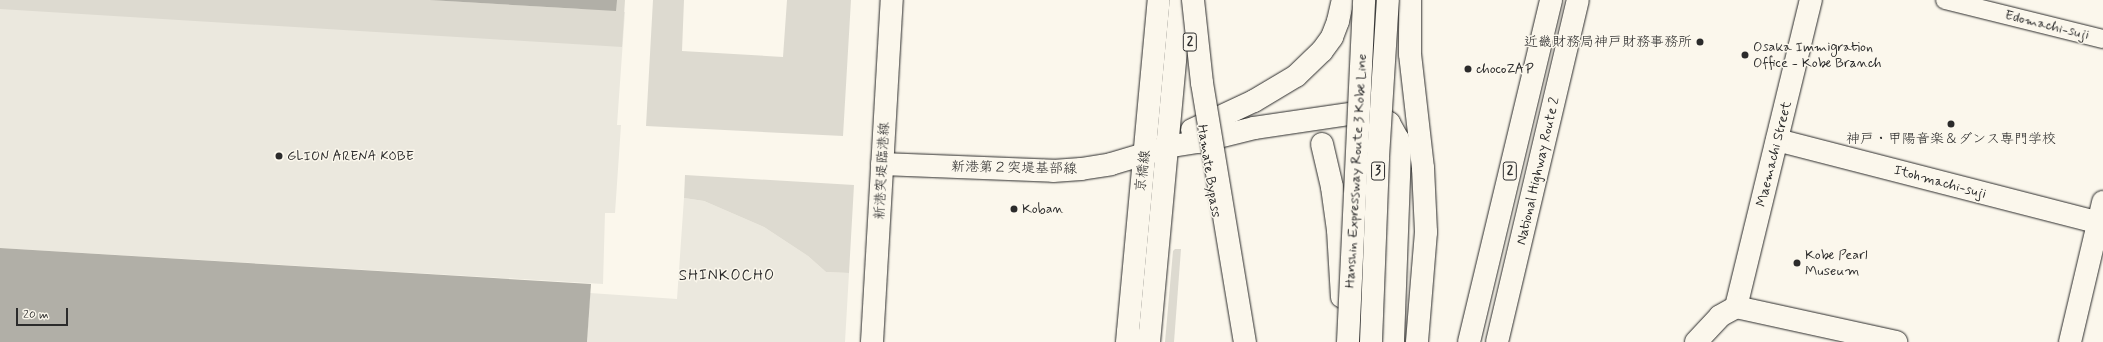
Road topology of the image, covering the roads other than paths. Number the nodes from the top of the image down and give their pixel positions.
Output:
1 (892, 0) edge
2 (1159, 0) edge
3 (1181, 0) edge
4 (1186, 0) edge
5 (1193, 0) edge
6 (1343, 0) edge
7 (1364, 0) edge
8 (1388, 0) edge
9 (1410, 0) edge
10 (1551, 0) edge
11 (1578, 0) edge
12 (1811, 0) edge
13 (1945, 0) edge
14 (2103, 39) edge
15 (1777, 140) junction
16 (1322, 144) dead end
17 (1166, 147) junction
18 (1145, 154) junction
19 (882, 164) junction
20 (2103, 202) edge
21 (2101, 224) edge
22 (1736, 308) junction
23 (1836, 335) edge
24 (1130, 339) edge
25 (872, 342) edge
26 (1149, 342) edge
27 (1238, 342) edge
28 (1245, 342) edge
29 (1343, 342) edge
30 (1348, 342) edge
31 (1371, 342) edge
32 (1394, 342) edge
33 (1416, 342) edge
34 (1469, 342) edge
35 (1498, 342) edge
36 (1696, 342) edge
37 (1896, 342) edge
38 (2070, 342) edge

1 - 19 main road, 新港突堤臨港線
2 - 18 main road, 京橋線
3 - 17 main road, 京橋線
4 - 27 main road, Hamate Bypass / 2
5 - 28 main road, Hamate Bypass / 2, bridge
6 - 17 main road
7 - 30 main road, Hanshin Expressway Route 3 Kobe Line / 3, bridge
8 - 31 main road, Hanshin Expressway Route 3 Kobe Line / 3, bridge
9 - 33 main road
10 - 34 main road, National Highway Route 2 / 2
11 - 35 main road, National Highway Route 2 / 2
12 - 15 main road, Maemachi Street
13 - 14 street, Edomachi-suji
15 - 21 main road, Itohmachi-suji
15 - 22 main road, Maemachi Street
16 - 29 main road
17 - 18 main road, 新港第２突堤基部線
17 - 26 main road, 京橋線
17 - 32 main road, 3
18 - 19 main road, 新港第２突堤基部線
18 - 24 main road, 京橋線
19 - 25 main road, 新港突堤臨港線
20 - 21 main road
21 - 38 main road
22 - 23 main road
22 - 36 main road
23 - 37 main road

